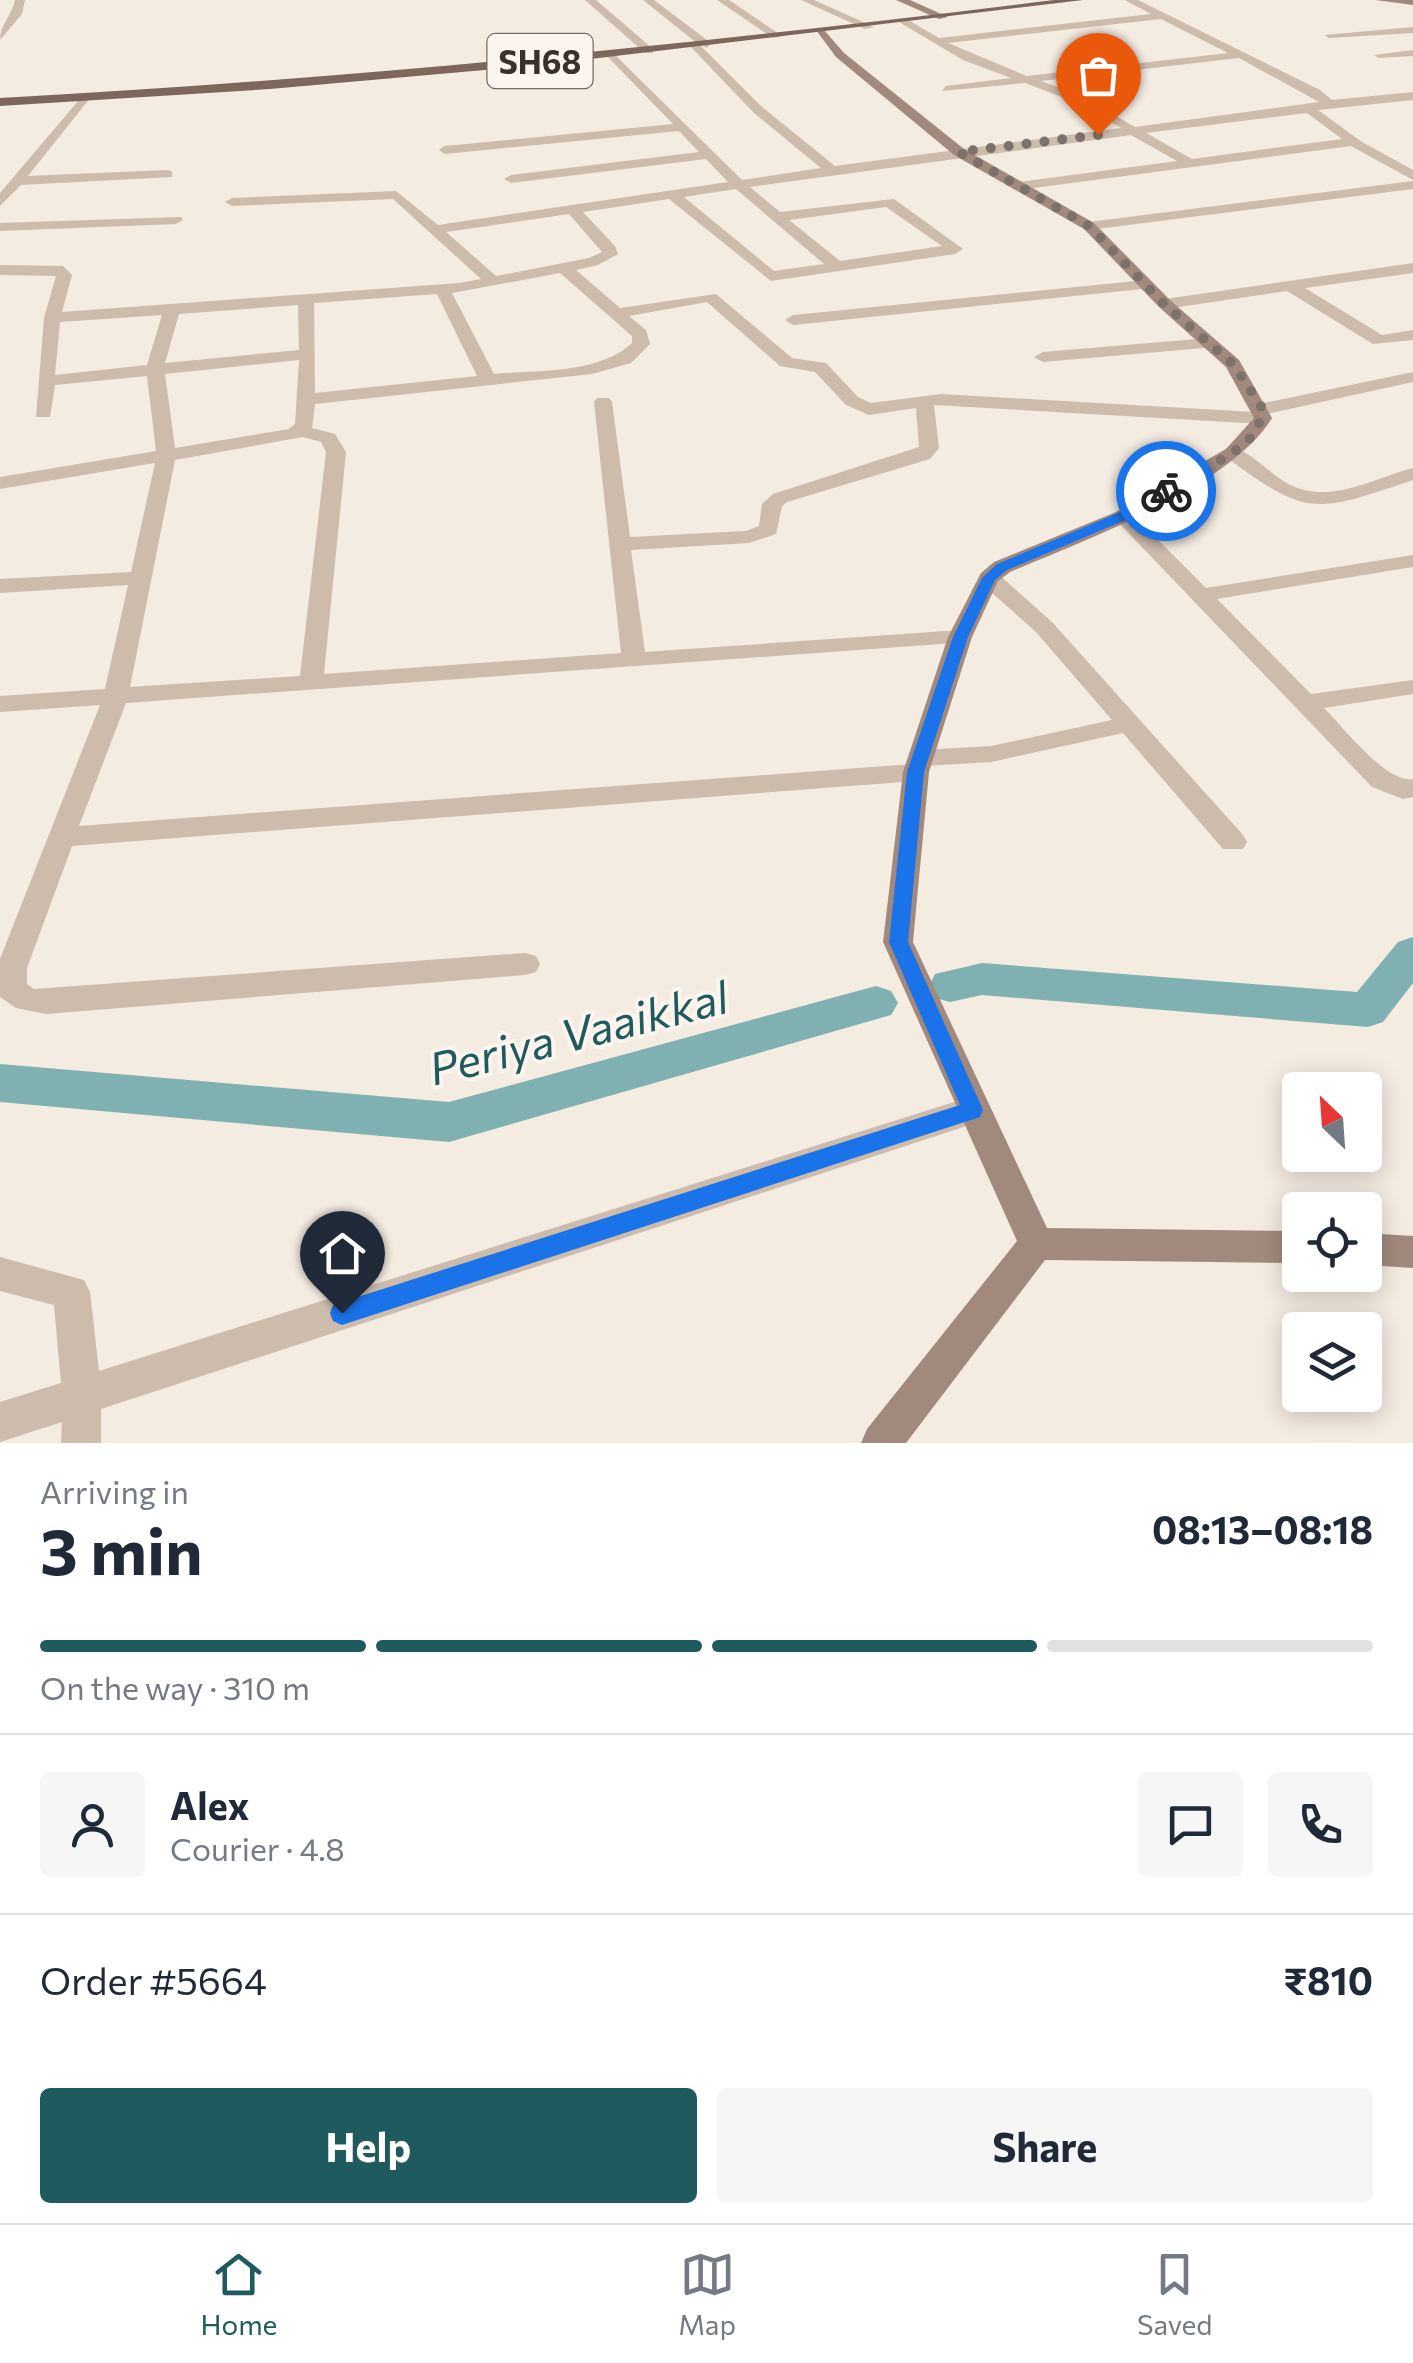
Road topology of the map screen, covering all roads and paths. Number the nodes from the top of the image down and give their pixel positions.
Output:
1 (590, 0) edge
2 (648, 0) edge
3 (668, 0) edge
4 (722, 0) edge
5 (806, 0) edge
6 (901, 0) edge
7 (1078, 0) edge
8 (1130, 0) edge
9 (1380, 0) edge
10 (1413, 2) edge
11 (19, 4) edge
12 (0, 9) edge
13 (1162, 16) junction
14 (943, 17) junction
15 (904, 22) junction
16 (869, 26) junction
17 (1413, 30) edge
18 (820, 32) junction
19 (1328, 34) dead end
20 (0, 36) edge
21 (777, 36) junction
22 (938, 41) junction
23 (701, 46) junction
24 (650, 51) junction
25 (1413, 53) edge
26 (612, 54) junction
27 (1237, 55) junction
28 (1379, 55) dead end
29 (1024, 80) junction
30 (946, 89) dead end
31 (1413, 96) edge
32 (84, 98) junction
33 (0, 102) edge
34 (1324, 104) junction
35 (1309, 108) junction
36 (683, 126) junction
37 (1132, 130) junction
38 (1356, 140) junction
39 (445, 150) dead end
40 (959, 152) junction
41 (711, 154) junction
42 (1187, 161) junction
43 (30, 166) junction
44 (0, 168) edge
45 (832, 171) junction
46 (167, 174) dead end
47 (1413, 176) edge
48 (511, 178) dead end
49 (18, 181) junction
50 (738, 184) junction
51 (1413, 184) edge
52 (1019, 186) junction
53 (672, 194) junction
54 (0, 202) edge
55 (232, 202) dead end
56 (572, 209) junction
57 (777, 217) junction
58 (176, 220) dead end
59 (1089, 226) junction
60 (0, 227) edge
61 (437, 229) junction
62 (836, 266) junction
63 (564, 268) junction
64 (1413, 268) edge
65 (0, 270) edge
66 (493, 282) junction
67 (1146, 285) junction
68 (1290, 286) junction
69 (442, 289) junction
70 (306, 300) junction
71 (1164, 304) junction
72 (172, 310) junction
73 (619, 313) junction
74 (52, 318) junction
75 (793, 320) dead end
76 (1413, 335) edge
77 (1209, 343) junction
78 (307, 354) junction
79 (1043, 357) dead end
80 (155, 368) junction
81 (1413, 377) edge
82 (46, 381) junction
83 (489, 382) junction
84 (306, 399) junction
85 (924, 401) junction
86 (603, 402) dead end
87 (43, 413) dead end
88 (1262, 413) junction
89 (300, 431) junction
90 (1233, 453) junction
91 (166, 455) junction
92 (1413, 474) edge
93 (0, 483) edge
94 (1123, 516) junction
95 (620, 544) junction
96 (1413, 561) edge
97 (142, 578) junction
98 (989, 578) junction
99 (0, 586) edge
100 (1203, 595) junction
101 (960, 637) junction
102 (634, 660) junction
103 (311, 682) junction
104 (1413, 686) edge
105 (116, 696) junction
106 (1304, 702) junction
107 (0, 704) edge
108 (1129, 724) junction
109 (918, 765) junction
110 (1413, 788) edge
111 (63, 837) junction
112 (1233, 842) dead end
113 (525, 964) dead end
114 (972, 1110) junction
115 (1036, 1244) junction
116 (1282, 1247) edge
117 (1382, 1251) edge
118 (1413, 1252) edge
119 (0, 1274) edge
120 (82, 1397) junction
121 (0, 1422) edge
122 (81, 1443) edge
123 (881, 1443) edge

1 - 24 street
2 - 3 street
2 - 23 street
4 - 21 street
5 - 16 street
6 - 14 street
7 - 14 main road, SH68
8 - 13 street
9 - 10 street
11 - 12 street
11 - 20 street
13 - 22 street
13 - 27 street
14 - 15 main road, SH68
15 - 16 main road, SH68
15 - 22 street
16 - 18 main road, SH68
17 - 19 street
18 - 21 main road, SH68
18 - 40 street
21 - 23 main road, SH68
22 - 29 street
23 - 24 main road, SH68
23 - 45 street
24 - 26 main road, SH68
25 - 28 street
26 - 32 main road, SH68
26 - 36 street
27 - 29 street
27 - 34 street
29 - 30 street
29 - 37 street
31 - 34 street
32 - 33 main road, SH68
32 - 43 street
34 - 35 street
35 - 37 street
35 - 38 street
36 - 39 street
36 - 41 street
37 - 40 street
37 - 42 street
38 - 42 street
38 - 47 street
40 - 45 street
40 - 52 street
41 - 48 street
41 - 50 street
42 - 52 street
43 - 44 street
43 - 49 street
45 - 50 street
46 - 49 street
49 - 54 street
50 - 53 street
50 - 57 street
51 - 59 street
52 - 59 street
53 - 56 street
53 - 62 street
55 - 61 street
56 - 61 street
56 - 63 street
57 - 62 street
57 - 62 street
58 - 60 street
59 - 67 street
61 - 66 street
63 - 66 street
63 - 73 street
64 - 68 street
65 - 74 street
66 - 69 street
67 - 71 street
67 - 75 street
68 - 71 street
68 - 76 street
69 - 70 street
69 - 83 street
70 - 72 street
70 - 78 street
71 - 77 street
72 - 74 street
72 - 80 street
73 - 83 street
73 - 85 street
74 - 82 street
77 - 79 street
77 - 88 street
78 - 80 street
78 - 84 street
80 - 82 street
80 - 91 street
81 - 88 street
82 - 87 street
83 - 84 street
84 - 89 street
85 - 88 street
85 - 95 street
86 - 95 street
88 - 90 street
89 - 91 street
89 - 103 street
90 - 92 street
90 - 94 street
91 - 93 street
91 - 97 street
94 - 98 street
94 - 100 street
95 - 102 street
96 - 100 street
97 - 99 street
97 - 105 street
98 - 101 street
98 - 108 street
100 - 106 street
101 - 102 street
101 - 109 street
102 - 103 street
103 - 105 street
104 - 106 street
105 - 107 street
105 - 111 street
106 - 110 street
108 - 109 street
108 - 112 street
109 - 111 street
109 - 114 street
111 - 113 street
114 - 115 street
114 - 120 street
115 - 116 street
115 - 123 street
117 - 118 street
119 - 120 street
120 - 121 street
120 - 122 street

